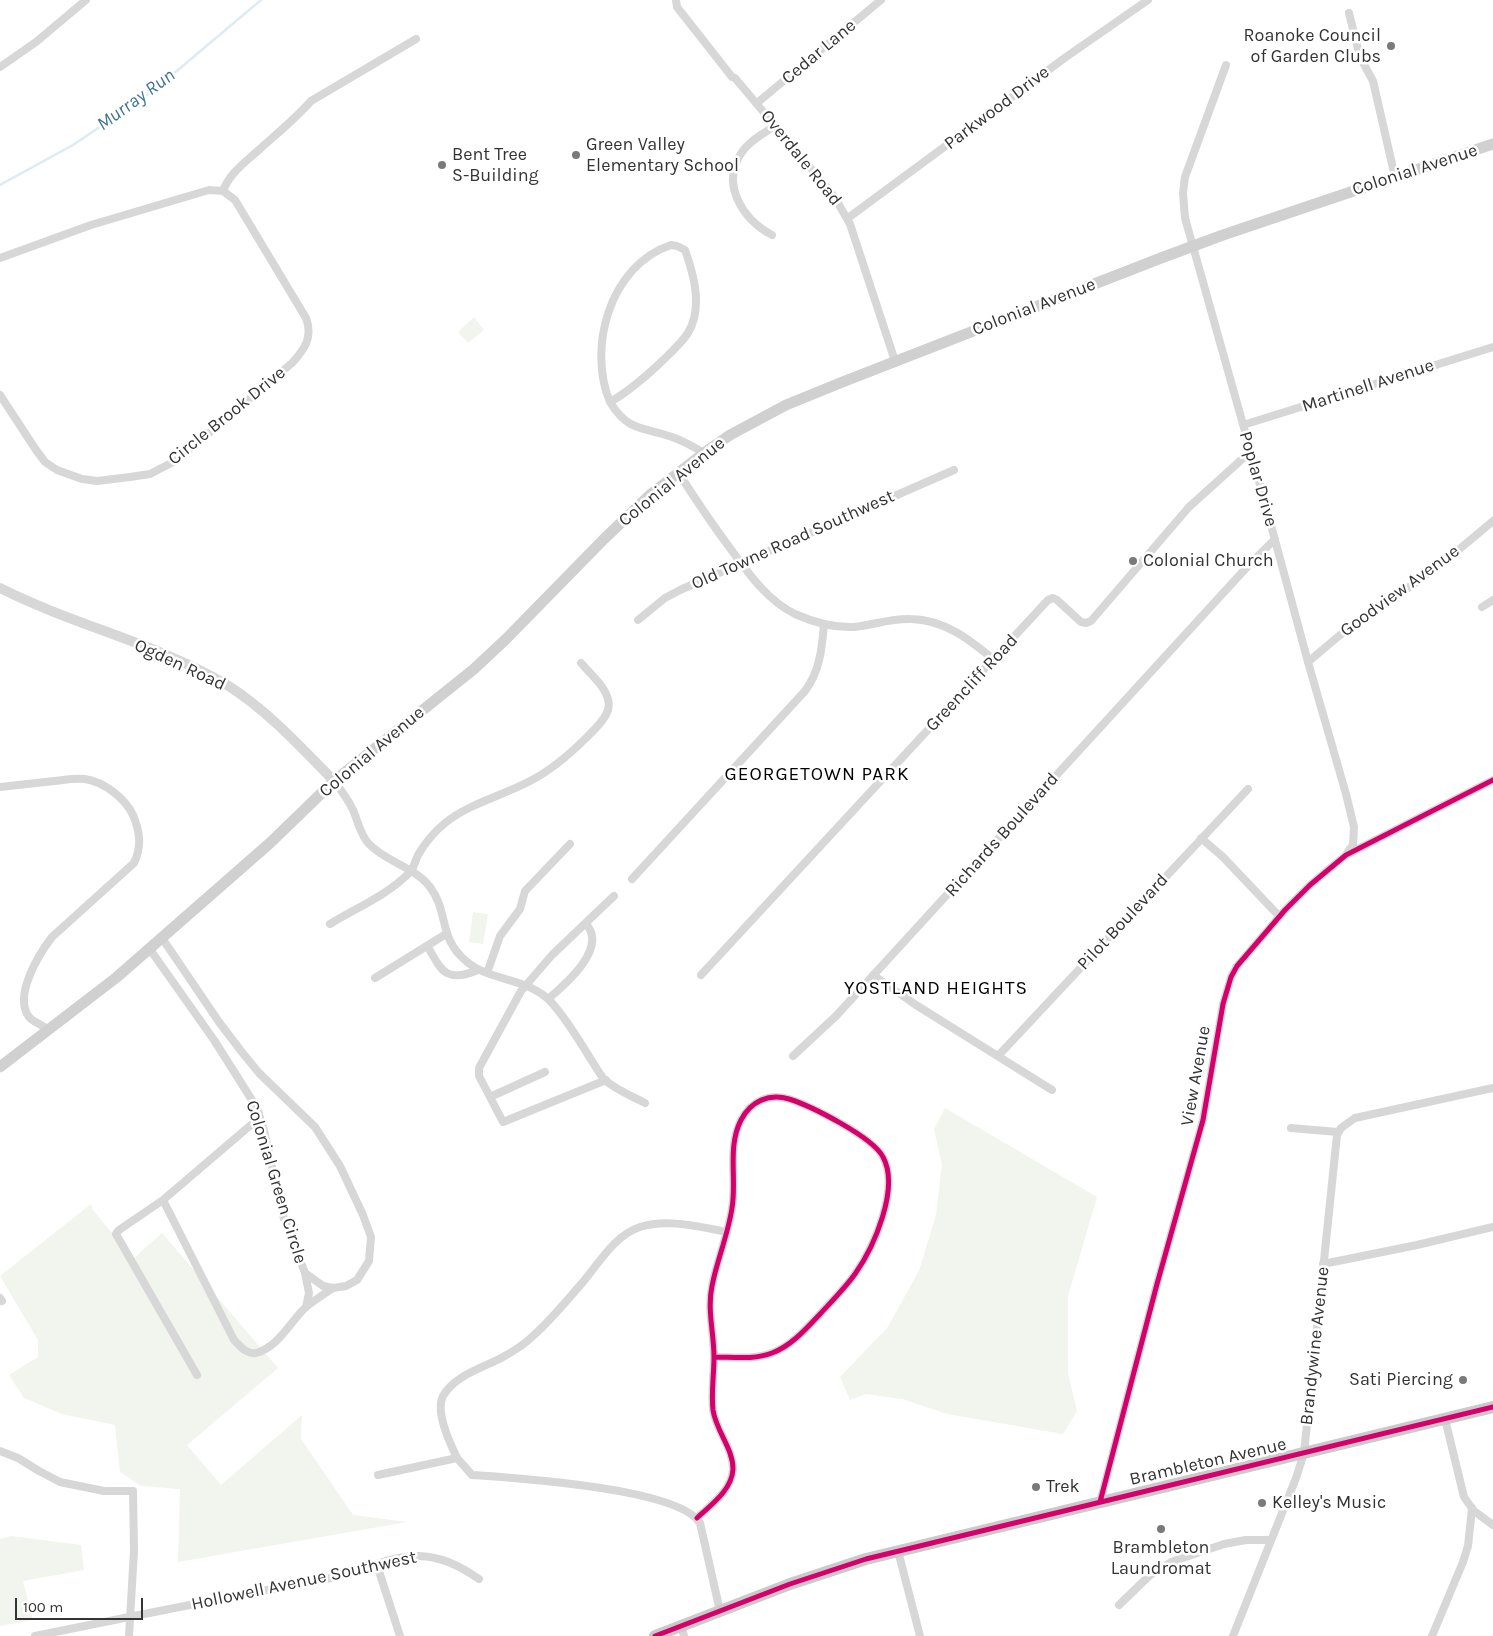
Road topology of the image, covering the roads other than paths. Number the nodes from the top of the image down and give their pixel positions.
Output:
1 (86, 0) edge
2 (881, 0) edge
3 (1148, 0) edge
4 (676, 4) edge
5 (1349, 13) dead end
6 (416, 39) dead end
7 (1226, 65) dead end
8 (0, 67) edge
9 (757, 103) junction
10 (776, 125) junction
11 (1493, 144) edge
12 (1396, 177) junction
13 (223, 191) junction
14 (848, 218) junction
15 (772, 235) dead end
16 (1193, 246) junction
17 (0, 258) edge
18 (1493, 346) edge
19 (895, 361) junction
20 (0, 394) edge
21 (610, 402) junction
22 (1243, 425) junction
23 (1250, 452) junction
24 (704, 453) junction
25 (954, 470) dead end
26 (678, 472) junction
27 (1493, 521) edge
28 (1275, 539) junction
29 (742, 564) junction
30 (0, 588) edge
31 (1493, 600) edge
32 (1482, 607) dead end
33 (638, 620) dead end
34 (824, 624) junction
35 (994, 660) junction
36 (1308, 662) junction
37 (581, 663) dead end
38 (1493, 780) edge
39 (334, 781) junction
40 (0, 788) edge
41 (1248, 789) dead end
42 (1201, 838) junction
43 (570, 844) dead end
44 (1346, 855) junction
45 (411, 871) junction
46 (632, 878) dead end
47 (614, 896) dead end
48 (1279, 916) junction
49 (330, 924) dead end
50 (586, 924) junction
51 (446, 934) junction
52 (162, 938) junction
53 (428, 947) junction
54 (149, 948) junction
55 (478, 970) junction
56 (487, 973) junction
57 (701, 974) dead end
58 (873, 976) junction
59 (375, 978) dead end
60 (526, 985) junction
61 (548, 1000) junction
62 (49, 1030) junction
63 (793, 1056) dead end
64 (998, 1056) junction
65 (0, 1067) edge
66 (545, 1072) dead end
67 (606, 1080) junction
68 (1493, 1088) edge
69 (1052, 1090) dead end
70 (490, 1097) junction
71 (645, 1102) dead end
72 (259, 1118) junction
73 (1292, 1128) dead end
74 (1338, 1132) junction
75 (163, 1200) junction
76 (1493, 1227) edge
77 (727, 1232) junction
78 (1323, 1264) junction
79 (305, 1273) junction
80 (333, 1288) junction
81 (306, 1307) junction
82 (714, 1357) junction
83 (197, 1375) dead end
84 (1493, 1407) edge
85 (1445, 1419) junction
86 (0, 1451) edge
87 (1304, 1453) junction
88 (457, 1458) junction
89 (378, 1475) dead end
90 (1100, 1502) junction
91 (1472, 1508) junction
92 (697, 1518) junction
93 (1493, 1525) edge
94 (1271, 1540) junction
95 (898, 1551) junction
96 (378, 1565) junction
97 (479, 1579) dead end
98 (1118, 1605) dead end
99 (720, 1610) junction
100 (131, 1616) junction
101 (682, 1631) edge
102 (36, 1636) edge
103 (129, 1636) edge
104 (400, 1636) edge
105 (655, 1636) edge
106 (920, 1636) edge
107 (1233, 1636) edge
108 (1432, 1636) edge

1 - 8 street
2 - 9 street, Cedar Lane
3 - 14 street, Parkwood Drive
4 - 9 street, Overdale Road
5 - 12 street
6 - 13 street
7 - 16 street, Poplar Drive
9 - 10 street, Overdale Road
10 - 14 street, Overdale Road
10 - 15 street
11 - 12 main road, Colonial Avenue
12 - 16 main road, Colonial Avenue
13 - 17 street
13 - 20 street, Circle Brook Drive
14 - 19 street, Overdale Road
16 - 19 main road, Colonial Avenue
16 - 22 street, Poplar Drive
18 - 22 street, Martinell Avenue
19 - 24 main road, Colonial Avenue
21 - 21 street
21 - 24 street
22 - 23 street, Poplar Drive
23 - 28 street, Poplar Drive
23 - 35 street, Greencliff Road
24 - 26 main road, Colonial Avenue
25 - 29 street, Old Towne Road Southwest
26 - 29 street
26 - 39 main road, Colonial Avenue
27 - 36 street, Goodview Avenue
28 - 36 street, Poplar Drive
28 - 58 street, Richards Boulevard
29 - 33 street, Old Towne Road Southwest
29 - 34 street
30 - 39 street, Ogden Road
31 - 32 street
34 - 35 street
34 - 46 street
35 - 57 street, Greencliff Road
36 - 44 street, Poplar Drive
37 - 45 street
38 - 44 street, View Avenue
39 - 45 street
39 - 52 main road, Colonial Avenue
40 - 62 street
41 - 42 street, Pilot Boulevard
42 - 48 street
42 - 64 street, Pilot Boulevard
43 - 56 street
44 - 48 street, View Avenue
45 - 49 street
45 - 51 street
47 - 50 street
48 - 90 street, View Avenue
50 - 60 street
50 - 61 street
51 - 53 street
51 - 55 street
52 - 54 main road, Colonial Avenue
52 - 80 street, Colonial Green Circle
53 - 55 street
53 - 59 street
54 - 62 main road, Colonial Avenue
54 - 72 street, Colonial Green Circle
55 - 56 street
56 - 60 street
58 - 63 street, Richards Boulevard
58 - 64 street
60 - 61 street
60 - 70 street
61 - 67 street
62 - 65 main road, Colonial Avenue
64 - 69 street
66 - 70 street
67 - 70 street
67 - 71 street
68 - 74 street
72 - 75 street
72 - 79 street, Colonial Green Circle
73 - 74 street
74 - 78 street, Brandywine Avenue
75 - 81 street
75 - 83 street
76 - 78 street
77 - 82 street
77 - 82 street
77 - 88 street
78 - 87 street, Brandywine Avenue
79 - 80 street, Colonial Green Circle
79 - 81 street
80 - 81 street
82 - 92 street
84 - 85 main road, Brambleton Avenue
85 - 87 main road, Brambleton Avenue
85 - 91 street
86 - 100 street
87 - 90 main road, Brambleton Avenue
87 - 94 street, Brandywine Avenue
88 - 89 street
88 - 92 street
90 - 95 main road, Brambleton Avenue
91 - 93 street
91 - 108 street
92 - 99 street
94 - 98 street
94 - 107 street, Brandywine Avenue
95 - 99 main road, Brambleton Avenue
95 - 106 street
96 - 97 street, Hollowell Avenue Southwest
96 - 100 street, Hollowell Avenue Southwest
96 - 104 street
99 - 101 main road, Brambleton Avenue
100 - 102 street, Hollowell Avenue Southwest
100 - 103 street
101 - 105 main road, Brambleton Avenue

